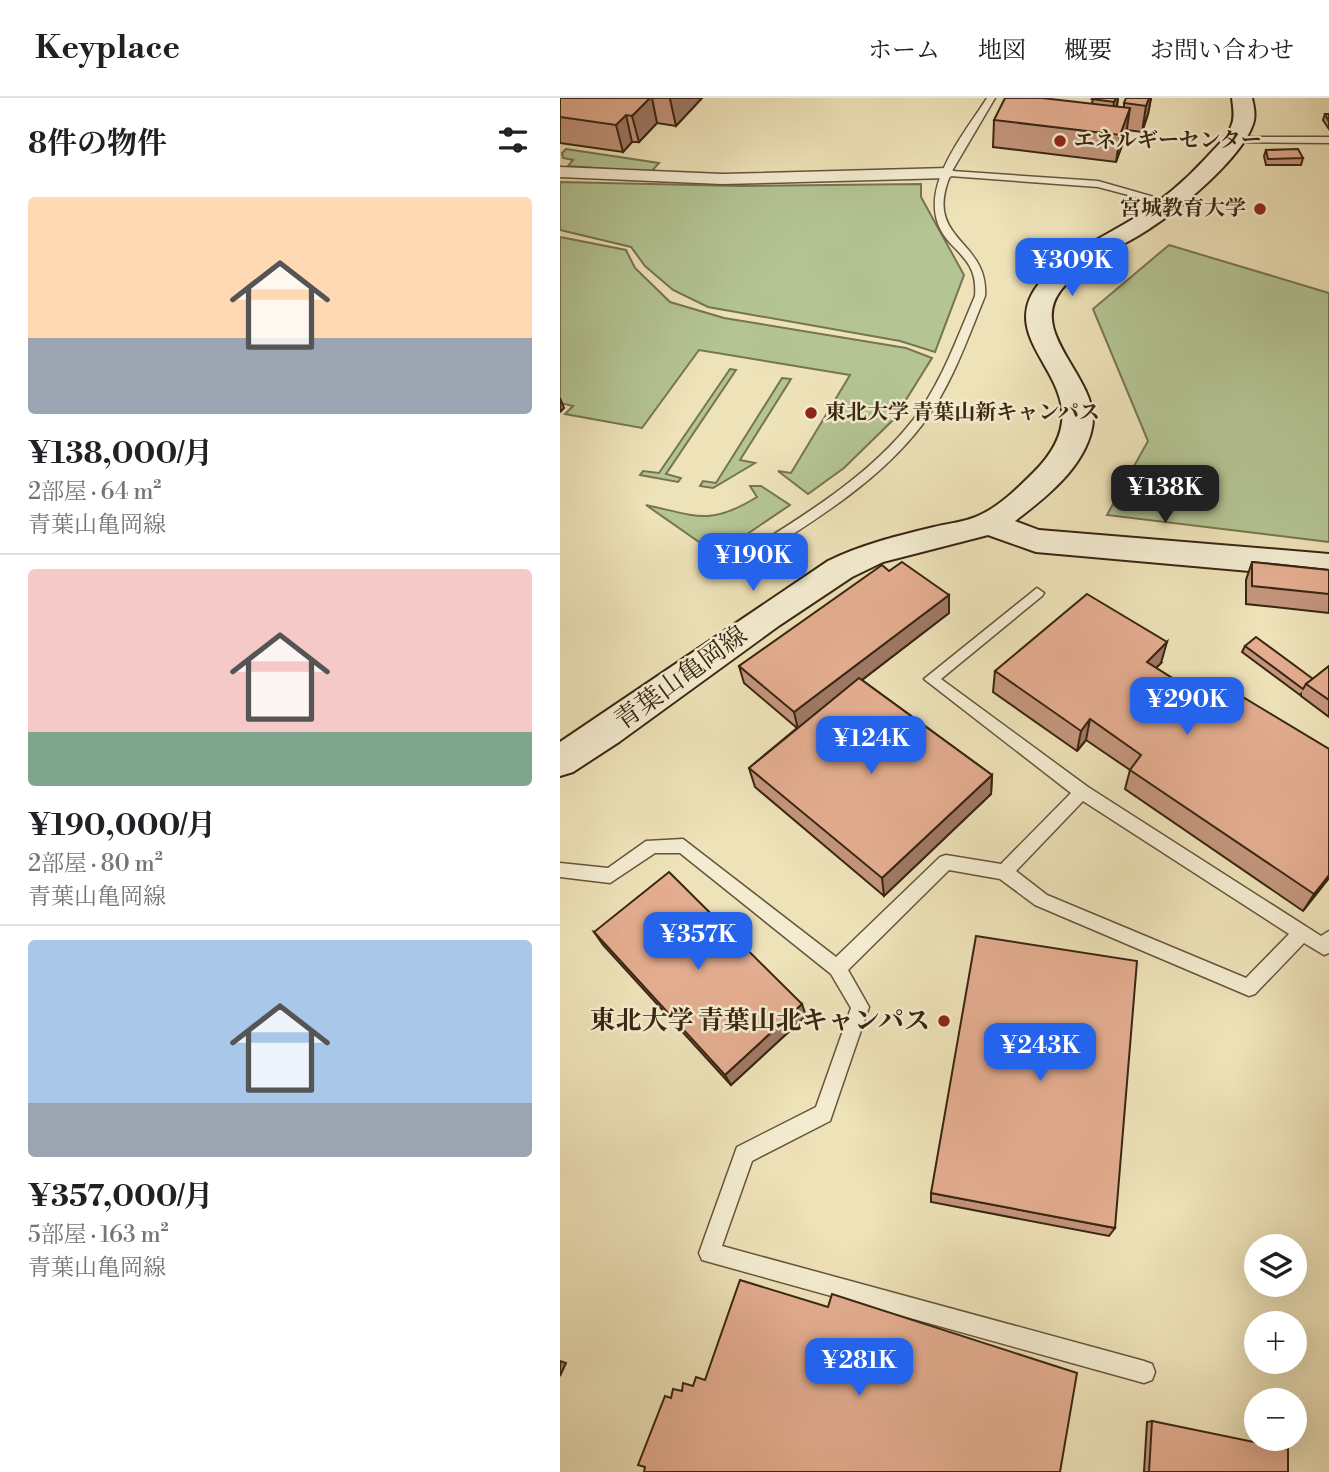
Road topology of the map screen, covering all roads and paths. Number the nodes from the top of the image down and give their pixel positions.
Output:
1 (991, 98) edge
2 (1242, 98) edge
3 (1234, 140) junction
4 (1329, 140) edge
5 (560, 172) edge
6 (947, 173) junction
7 (1170, 203) junction
8 (990, 524) junction
9 (1329, 566) edge
10 (723, 572) dead end
11 (1037, 593) dead end
12 (560, 761) edge
13 (1082, 792) junction
14 (560, 870) edge
15 (1004, 872) junction
16 (1302, 933) junction
17 (1329, 939) edge
18 (837, 968) junction
19 (1143, 1372) dead end

1 - 6 lane
2 - 3 street
3 - 4 lane
3 - 7 street
5 - 6 street
6 - 7 lane
6 - 10 lane
7 - 8 street
8 - 9 street
8 - 12 street, 青葉山亀岡線
11 - 13 lane
13 - 15 lane
13 - 16 lane
14 - 18 lane
15 - 16 lane
15 - 18 lane
16 - 17 lane
18 - 19 lane

